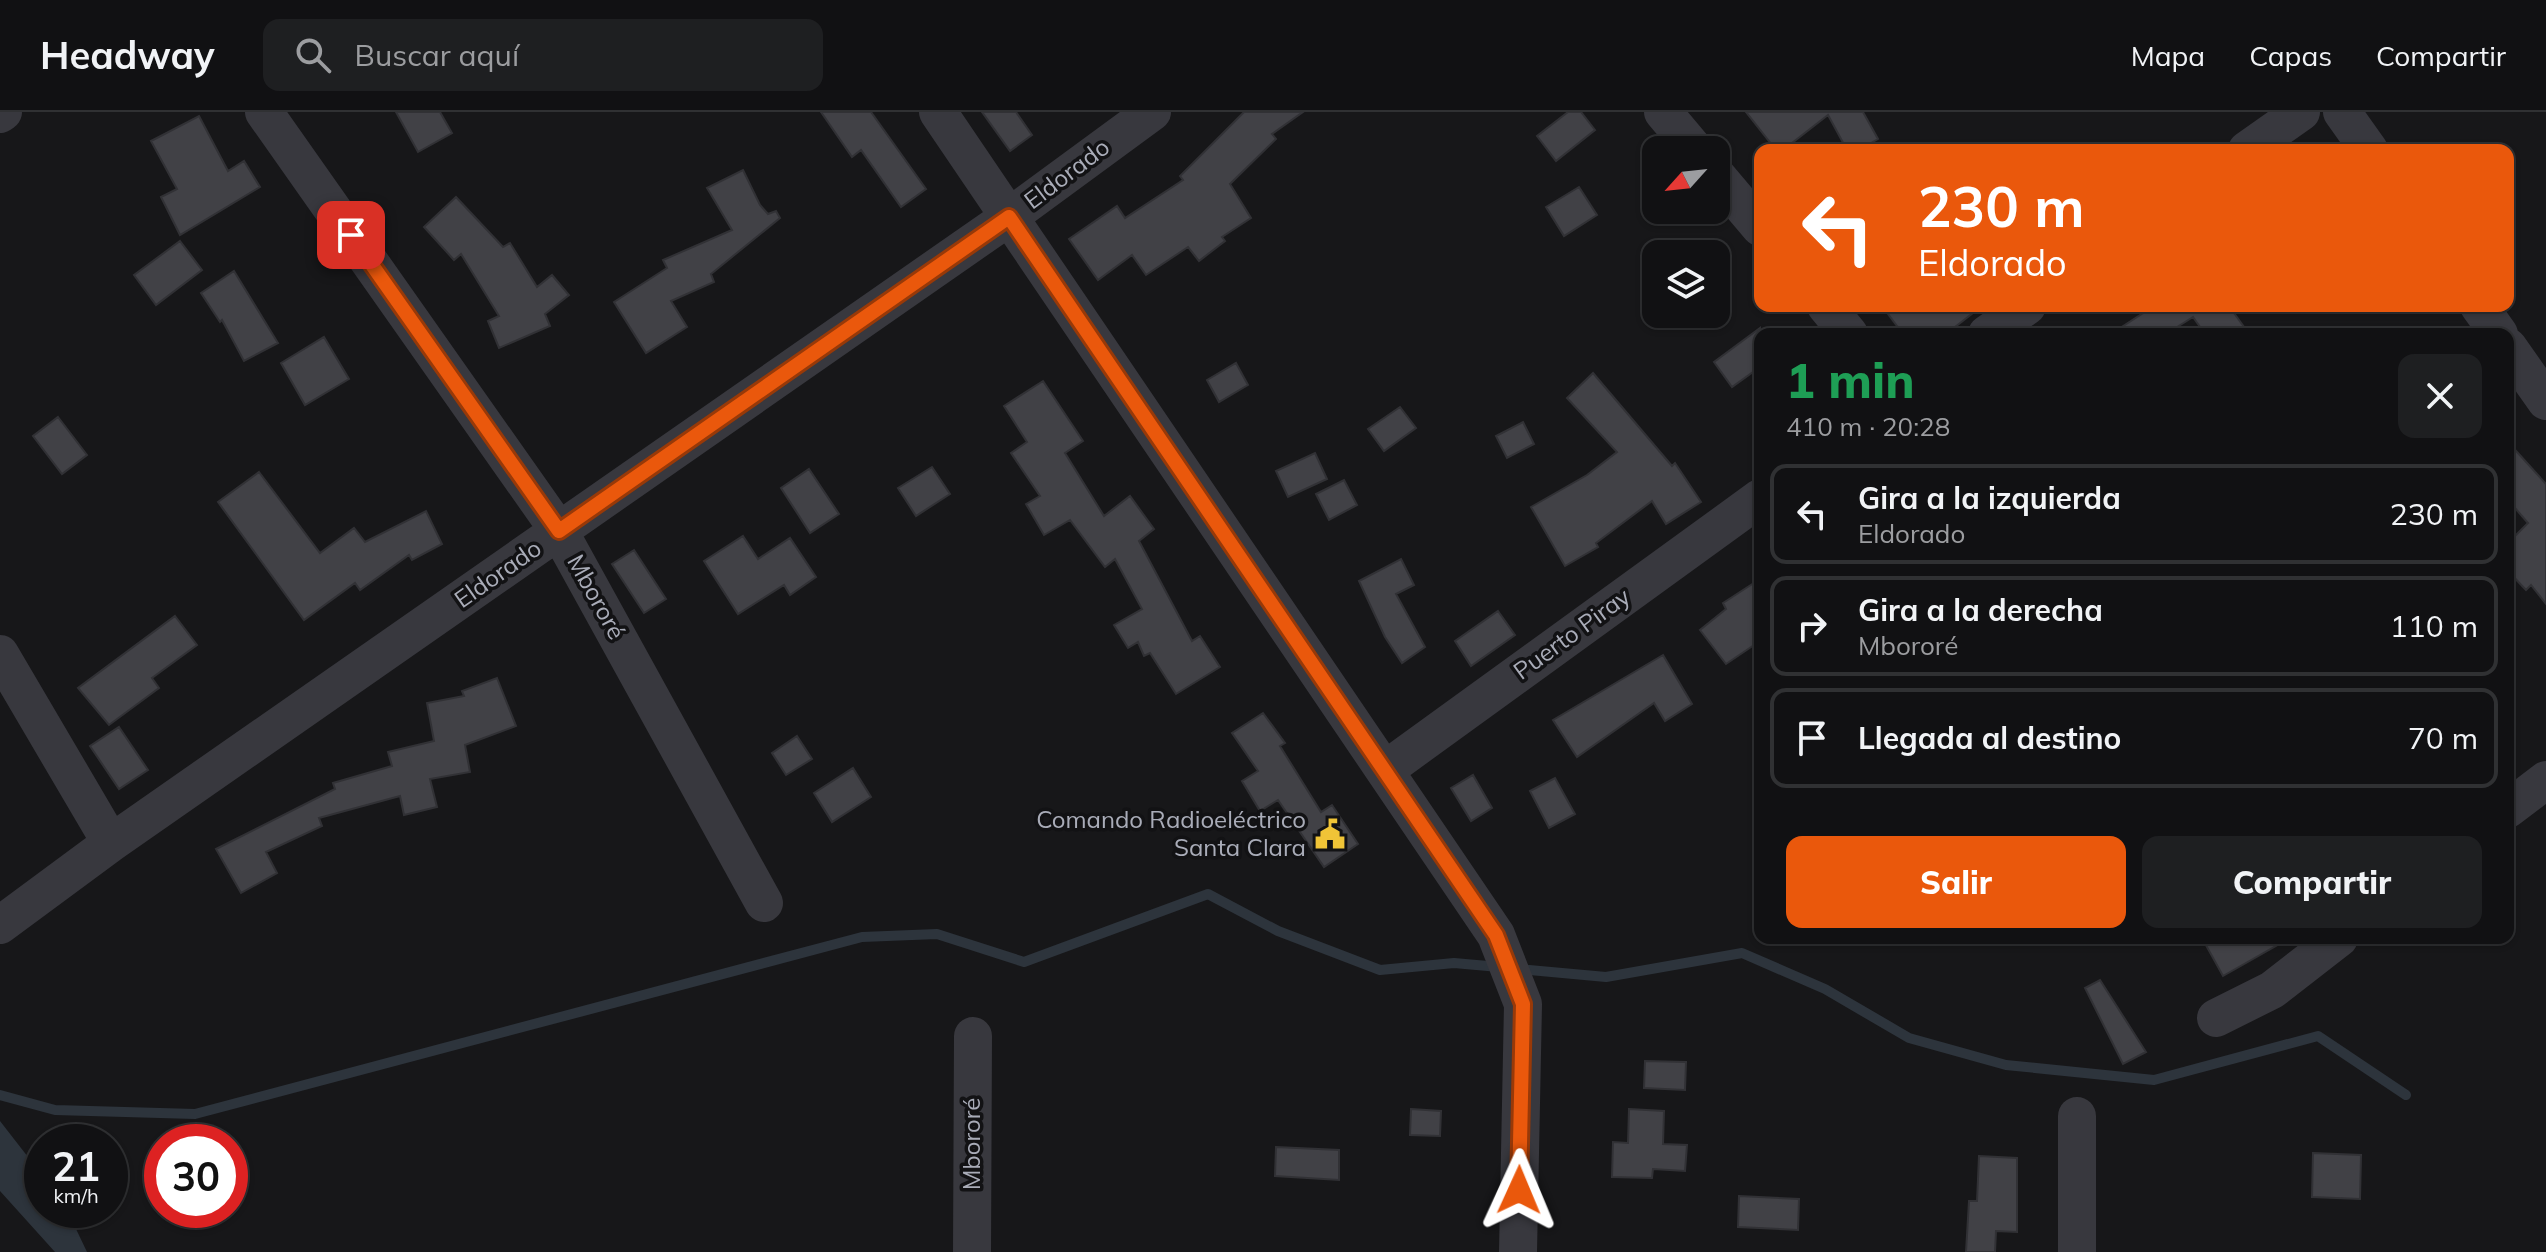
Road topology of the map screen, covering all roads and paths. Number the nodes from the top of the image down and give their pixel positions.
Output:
1 (264, 112) edge
2 (938, 112) edge
3 (1152, 112) edge
4 (1663, 112) edge
5 (2301, 112) edge
6 (2342, 112) edge
7 (1683, 136) edge
8 (2256, 144) edge
9 (2365, 144) edge
10 (1730, 192) edge
11 (1009, 217) junction
12 (1754, 220) edge
13 (1831, 312) edge
14 (2018, 312) edge
15 (1844, 328) edge
16 (1996, 328) edge
17 (2514, 356) edge
18 (2546, 401) edge
19 (1754, 502) edge
20 (559, 531) junction
21 (0, 654) edge
22 (1385, 770) junction
23 (2546, 780) edge
24 (2514, 804) edge
25 (111, 843) junction
26 (764, 903) dead end
27 (0, 925) edge
28 (2328, 944) edge
29 (2216, 1018) dead end
30 (973, 1036) dead end
31 (2077, 1116) dead end
32 (972, 1252) edge
33 (1518, 1252) edge
34 (2077, 1252) edge

1 - 20 street, Mbororé
2 - 11 street
3 - 11 street, Eldorado
4 - 7 street
5 - 8 street
6 - 9 street
10 - 12 street
11 - 20 street, Eldorado
11 - 22 street
13 - 15 street
14 - 16 street
17 - 18 street
19 - 22 street, Puerto Piray
20 - 25 street, Eldorado
20 - 26 street, Mbororé
21 - 25 street
22 - 33 street
23 - 24 street
25 - 27 street, Eldorado
28 - 29 street
30 - 32 street, Mbororé
31 - 34 street

